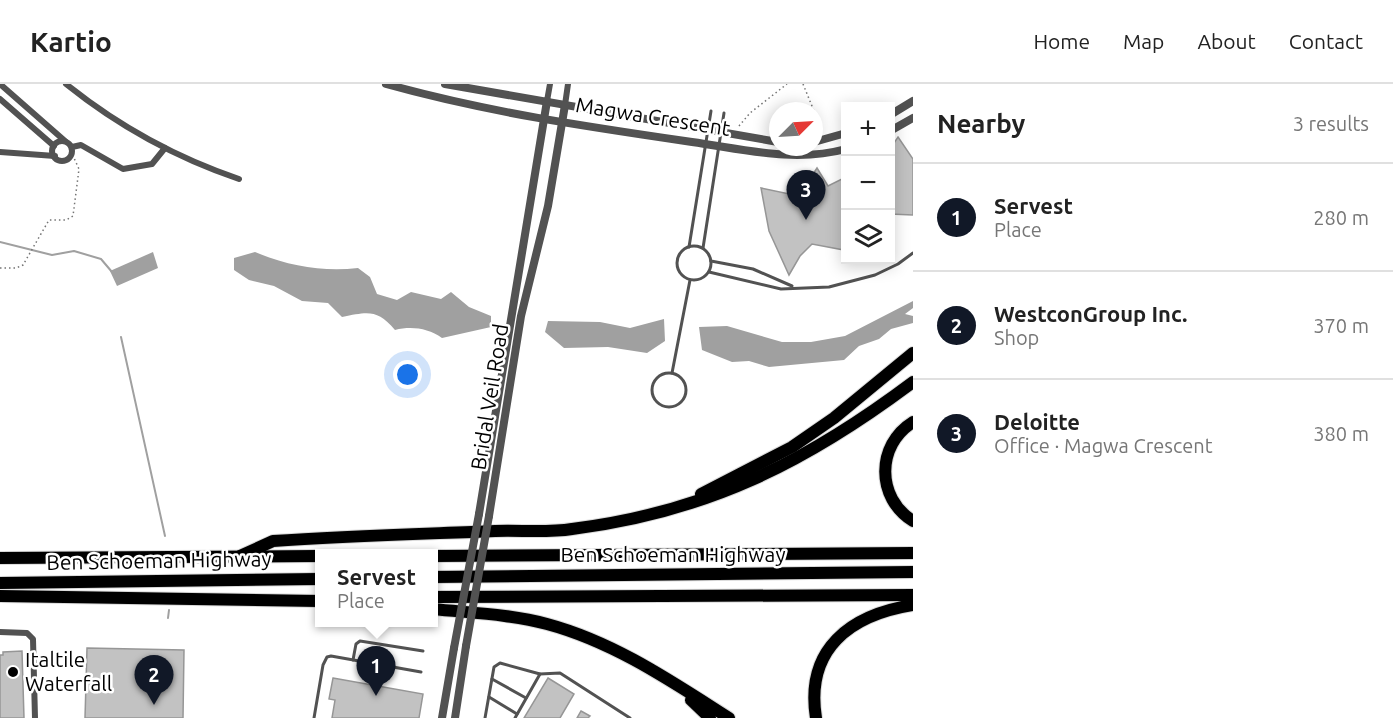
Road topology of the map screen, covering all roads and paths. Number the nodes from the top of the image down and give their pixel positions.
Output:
1 (0, 84) edge
2 (66, 84) edge
3 (386, 84) edge
4 (445, 84) edge
5 (550, 84) edge
6 (568, 84) edge
7 (787, 84) edge
8 (803, 84) edge
9 (0, 99) edge
10 (548, 101) junction
11 (913, 101) edge
12 (810, 102) edge
13 (565, 105) junction
14 (711, 111) dead end
15 (895, 112) edge
16 (724, 113) dead end
17 (544, 117) junction
18 (913, 118) edge
19 (562, 121) junction
20 (895, 128) edge
21 (708, 131) junction
22 (721, 133) junction
23 (841, 134) edge
24 (738, 137) junction
25 (823, 139) edge
26 (65, 141) junction
27 (769, 141) edge
28 (706, 144) junction
29 (54, 146) junction
30 (719, 146) junction
31 (72, 147) junction
32 (165, 148) junction
33 (841, 150) edge
34 (0, 152) edge
35 (55, 156) junction
36 (70, 157) junction
37 (239, 179) dead end
38 (689, 247) junction
39 (702, 249) junction
40 (913, 253) edge
41 (711, 261) junction
42 (0, 268) edge
43 (709, 272) junction
44 (690, 280) junction
45 (794, 287) junction
46 (913, 353) edge
47 (672, 373) junction
48 (913, 382) edge
49 (913, 423) edge
50 (678, 506) junction
51 (913, 521) edge
52 (913, 553) edge
53 (240, 556) junction
54 (315, 556) edge
55 (438, 556) edge
56 (0, 558) edge
57 (913, 573) edge
58 (438, 577) edge
59 (315, 579) edge
60 (0, 583) edge
61 (913, 594) edge
62 (0, 596) edge
63 (438, 597) edge
64 (315, 600) edge
65 (913, 605) edge
66 (438, 610) edge
67 (0, 632) edge
68 (423, 651) dead end
69 (353, 660) junction
70 (655, 671) junction
71 (421, 672) dead end
72 (540, 674) junction
73 (492, 679) junction
74 (489, 697) junction
75 (526, 698) junction
76 (518, 714) junction
77 (35, 718) edge
78 (314, 718) edge
79 (442, 718) edge
80 (455, 718) edge
81 (485, 718) edge
82 (515, 718) edge
83 (630, 718) edge
84 (710, 718) edge
85 (729, 718) edge
86 (816, 718) edge

1 - 26 street
2 - 32 street
3 - 17 street, Magwa Crescent
4 - 10 street, Magwa Crescent
5 - 10 street, Bridal Veil Road
6 - 13 street, Bridal Veil Road
7 - 24 path
8 - 12 path
9 - 29 street
10 - 13 street, Magwa Crescent
10 - 17 street, Bridal Veil Road
11 - 15 street
13 - 19 street, Bridal Veil Road
13 - 21 street, Magwa Crescent
14 - 21 lane
16 - 22 lane
17 - 19 street, Magwa Crescent
17 - 79 street, Bridal Veil Road, bridge
18 - 20 street
19 - 28 street, Magwa Crescent
19 - 80 street, Bridal Veil Road, bridge
21 - 22 street, Magwa Crescent
21 - 28 lane
22 - 24 street, Magwa Crescent
22 - 30 lane
23 - 25 street
24 - 27 street, Magwa Crescent
26 - 29 street
26 - 31 street
28 - 30 street, Magwa Crescent
28 - 38 lane
29 - 35 street
30 - 33 street, Magwa Crescent
30 - 39 lane
31 - 32 street
31 - 36 street
32 - 37 street
34 - 35 street
35 - 36 street
36 - 42 path
38 - 39 lane
38 - 44 lane
39 - 41 lane
40 - 45 lane
41 - 43 lane
41 - 45 lane
43 - 44 lane
43 - 45 lane
44 - 47 lane
46 - 50 highway
47 - 47 lane
48 - 50 highway
49 - 51 highway
50 - 53 highway
52 - 55 highway, Ben Schoeman Highway
53 - 54 highway, Ben Schoeman Highway
53 - 56 highway, Ben Schoeman Highway
57 - 58 highway, Ben Schoeman Highway
59 - 60 highway, Ben Schoeman Highway
61 - 63 highway
62 - 64 highway
65 - 86 highway
66 - 70 highway
67 - 77 street
68 - 69 lane
69 - 71 lane
69 - 78 lane
70 - 84 highway
70 - 85 highway
72 - 73 lane
72 - 75 lane
72 - 83 lane
73 - 74 lane
73 - 75 lane
74 - 76 lane
74 - 81 lane
75 - 76 lane
76 - 82 lane

